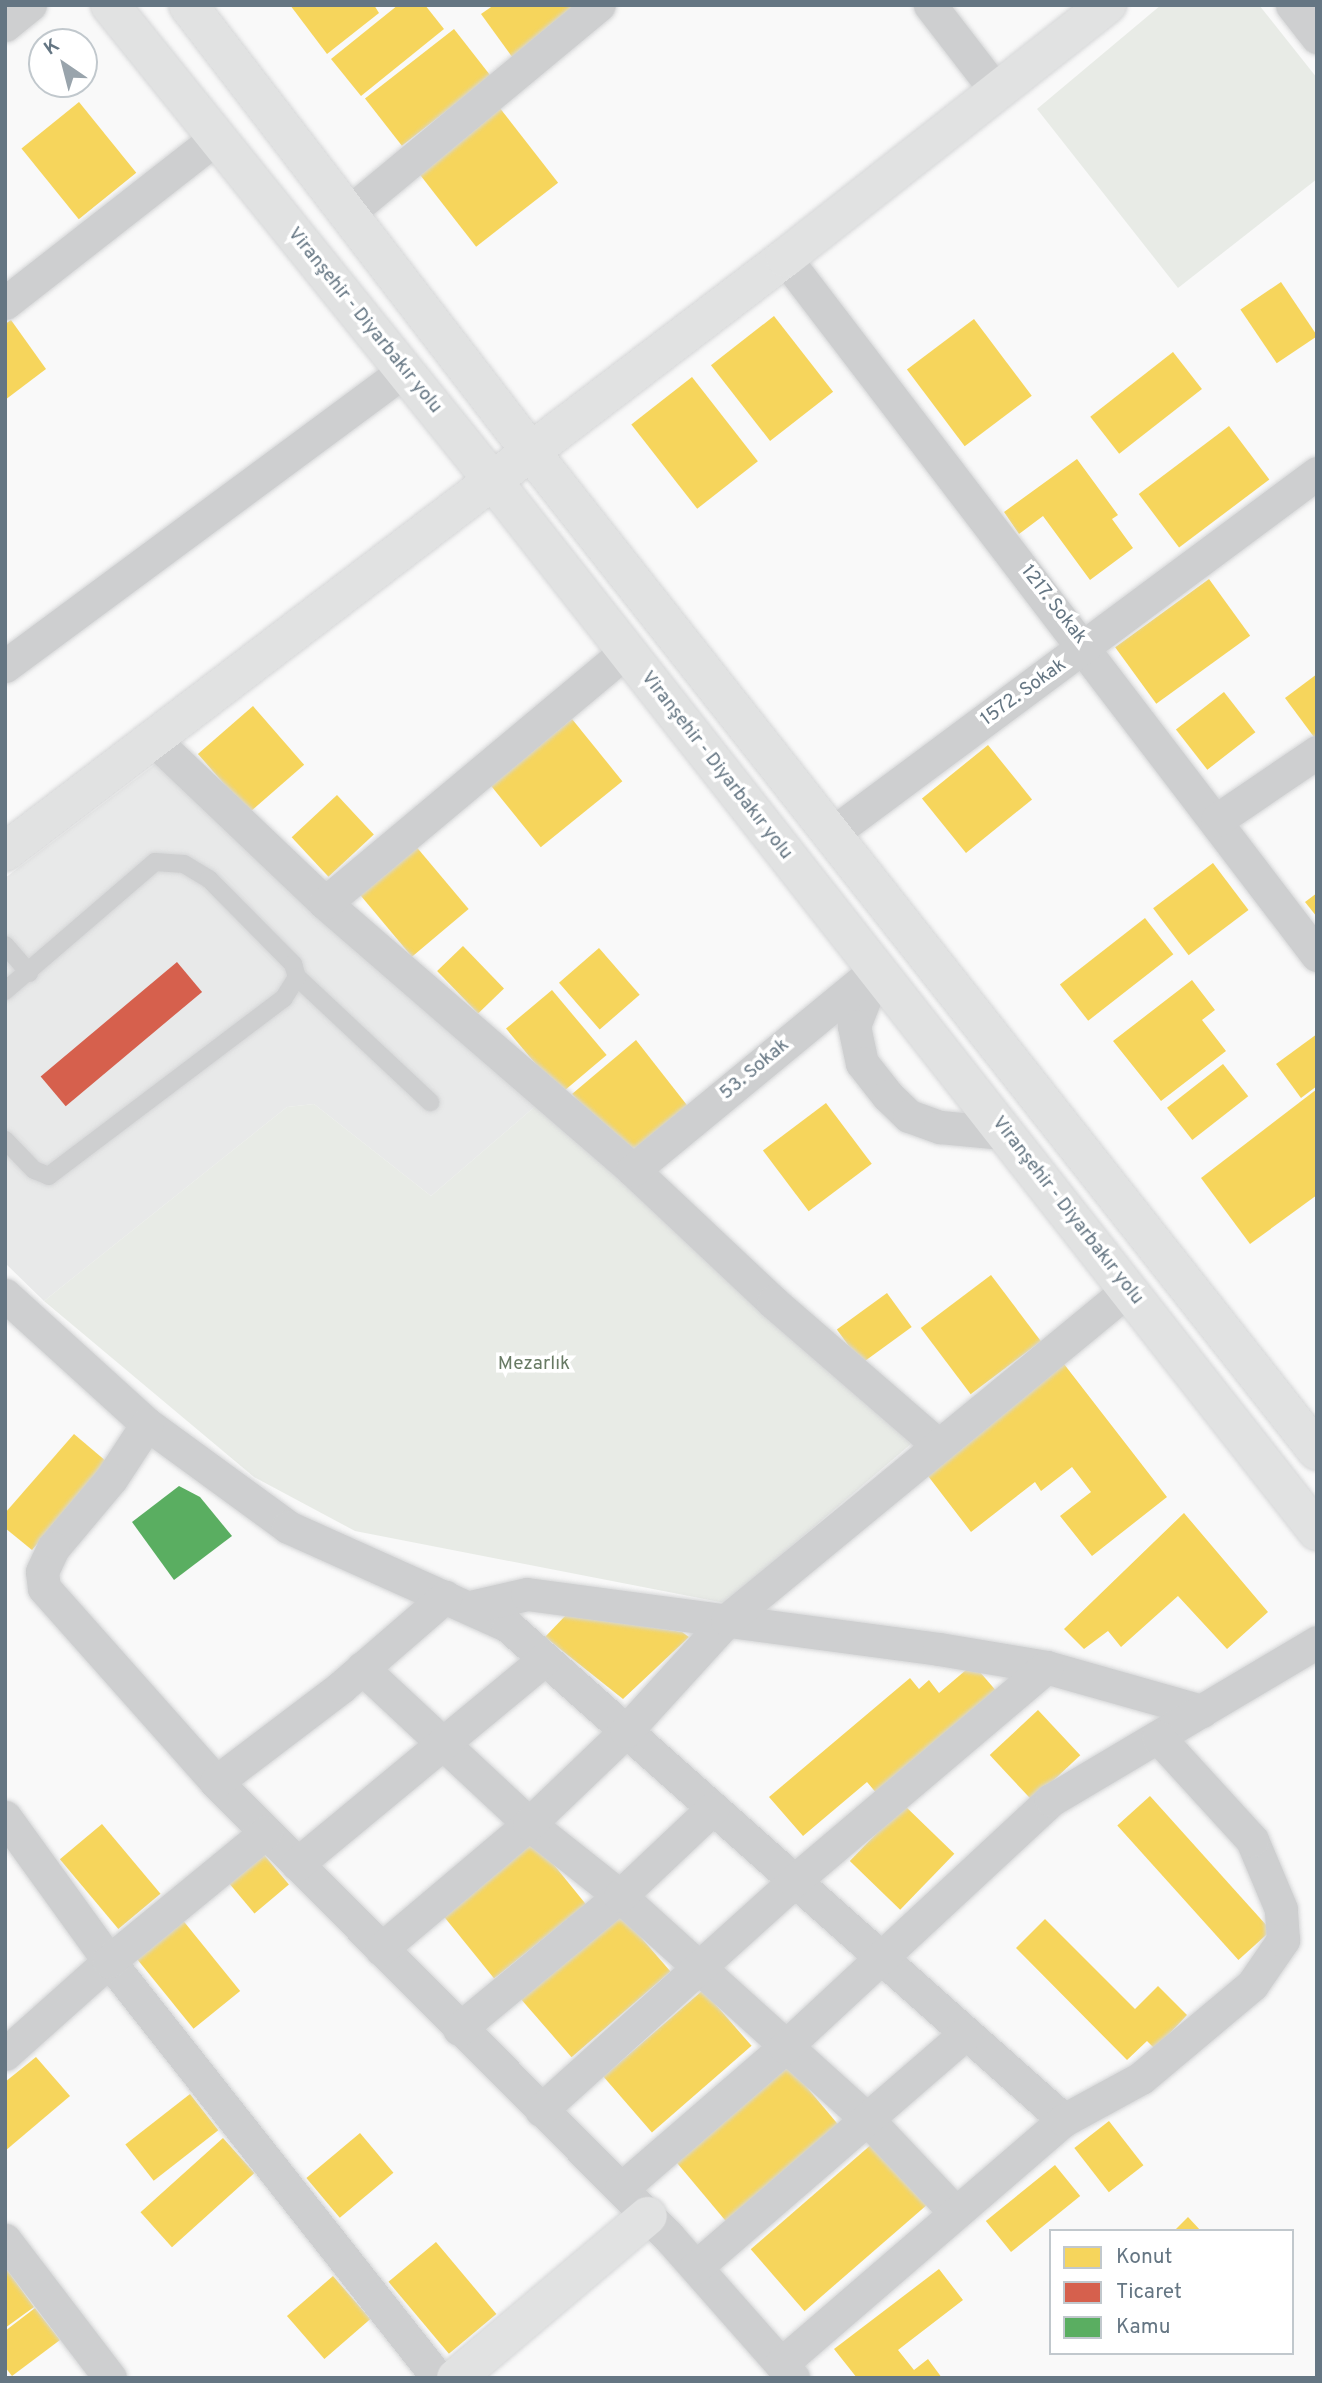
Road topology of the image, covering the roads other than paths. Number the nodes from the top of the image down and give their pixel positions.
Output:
1 (30, 5) edge
2 (110, 5) edge
3 (188, 5) edge
4 (598, 5) edge
5 (930, 5) edge
6 (1107, 5) edge
7 (1292, 5) edge
8 (5, 25) edge
9 (1317, 37) edge
10 (996, 92) junction
11 (216, 138) junction
12 (347, 214) junction
13 (785, 258) junction
14 (5, 303) edge
15 (404, 371) junction
16 (531, 452) junction
17 (1317, 473) edge
18 (493, 481) junction
19 (1086, 648) junction
20 (626, 651) junction
21 (5, 666) edge
22 (154, 740) junction
23 (1317, 752) edge
24 (1217, 820) junction
25 (830, 835) junction
26 (5, 852) edge
27 (325, 903) junction
28 (5, 945) edge
29 (1317, 955) edge
30 (876, 970) junction
31 (29, 973) junction
32 (297, 977) junction
33 (5, 991) edge
34 (430, 1102) dead end
35 (1004, 1133) junction
36 (5, 1140) edge
37 (633, 1170) junction
38 (1129, 1289) junction
39 (5, 1295) edge
40 (147, 1424) junction
41 (937, 1444) junction
42 (1317, 1451) edge
43 (1317, 1531) edge
44 (458, 1602) junction
45 (726, 1620) junction
46 (1317, 1642) edge
47 (545, 1659) junction
48 (1046, 1667) junction
49 (362, 1668) junction
50 (1202, 1711) junction
51 (626, 1731) junction
52 (1158, 1737) junction
53 (443, 1744) junction
54 (216, 1782) junction
55 (713, 1808) junction
56 (5, 1817) edge
57 (529, 1824) junction
58 (266, 1832) junction
59 (297, 1864) junction
60 (794, 1881) junction
61 (620, 1896) junction
62 (381, 1949) junction
63 (882, 1959) junction
64 (109, 1961) junction
65 (699, 1968) junction
66 (459, 2029) junction
67 (966, 2033) junction
68 (785, 2047) junction
69 (5, 2054) edge
70 (541, 2110) junction
71 (1064, 2120) junction
72 (869, 2122) junction
73 (621, 2189) junction
74 (954, 2211) junction
75 (648, 2216) junction
76 (5, 2240) edge
77 (696, 2267) junction
78 (787, 2371) edge
79 (110, 2378) edge
80 (438, 2378) edge
81 (456, 2378) edge

1 - 8 street
2 - 11 main road, Viranşehir - Diyarbakır yolu
3 - 12 main road
4 - 12 street
5 - 10 street
6 - 10 main road
7 - 9 street
10 - 13 main road
11 - 14 street
11 - 15 main road, Viranşehir - Diyarbakır yolu
12 - 16 main road
13 - 16 main road
13 - 19 street, 1217. Sokak
15 - 18 main road, Viranşehir - Diyarbakır yolu
15 - 21 street
16 - 18 main road
16 - 25 main road
17 - 19 street, 1572. Sokak
18 - 20 main road, Viranşehir - Diyarbakır yolu
18 - 22 main road
19 - 24 street, 1217. Sokak
19 - 25 street, 1572. Sokak
20 - 27 street
20 - 30 main road, Viranşehir - Diyarbakır yolu
22 - 26 main road
22 - 27 street
23 - 24 street
24 - 29 street, 1217. Sokak
25 - 42 main road
27 - 37 street
28 - 31 lane
30 - 35 main road, Viranşehir - Diyarbakır yolu
30 - 35 street
30 - 37 street, 53. Sokak
31 - 32 lane
31 - 33 lane
32 - 34 lane
32 - 36 lane
35 - 38 main road, Viranşehir - Diyarbakır yolu
37 - 41 street
38 - 41 street
38 - 43 main road, Viranşehir - Diyarbakır yolu
39 - 40 street
40 - 44 street
40 - 54 street
41 - 45 street
44 - 45 street
44 - 47 street
44 - 49 street
45 - 48 street
45 - 51 street
46 - 50 street
47 - 51 street
47 - 53 street
48 - 50 street
48 - 60 street
49 - 53 street
49 - 54 street
50 - 52 street
51 - 55 street
51 - 57 street
52 - 63 street
52 - 71 street
53 - 57 street
53 - 59 street
54 - 58 street
55 - 60 street
55 - 61 street
56 - 64 street
57 - 61 street
57 - 62 street
58 - 59 street
58 - 64 street
59 - 62 street
60 - 63 street
60 - 65 street
61 - 65 street
61 - 66 street
62 - 66 street
63 - 67 street
63 - 68 street
64 - 69 street
64 - 80 street
65 - 68 street
65 - 70 street
66 - 70 street
67 - 71 street
67 - 72 street
68 - 72 street
68 - 73 street
70 - 73 street
71 - 74 street
72 - 74 street
72 - 77 street
73 - 75 street
74 - 78 street
75 - 77 street
75 - 81 main road
76 - 79 street
77 - 78 street

